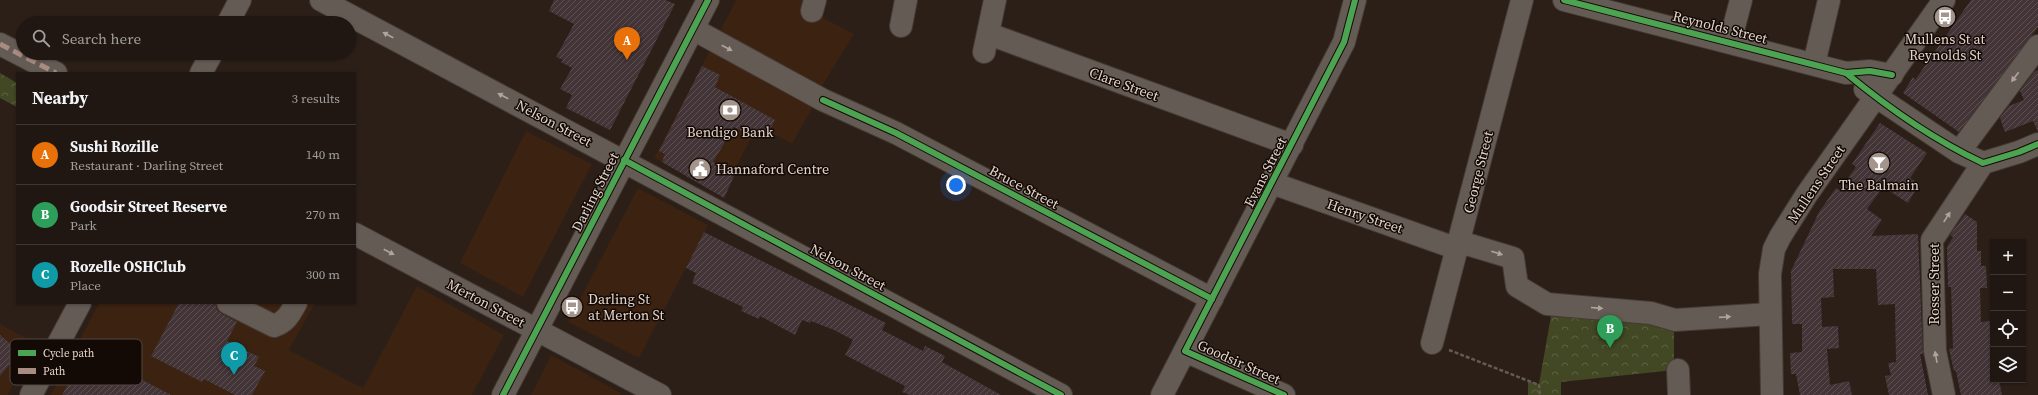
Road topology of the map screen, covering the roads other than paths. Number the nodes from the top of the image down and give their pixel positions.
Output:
1 (240, 0) edge
2 (321, 0) edge
3 (708, 0) edge
4 (906, 0) edge
5 (995, 0) edge
6 (1355, 0) edge
7 (1522, 0) edge
8 (1564, 0) edge
9 (1741, 0) edge
10 (1829, 0) edge
11 (1944, 0) edge
12 (232, 16) edge
13 (351, 16) edge
14 (356, 18) edge
15 (901, 26) dead end
16 (693, 30) junction
17 (1730, 42) junction
18 (0, 44) edge
19 (2038, 46) edge
20 (16, 52) edge
21 (31, 60) edge
22 (208, 60) edge
23 (1814, 64) junction
24 (54, 72) edge
25 (202, 72) edge
26 (1846, 73) junction
27 (1892, 75) junction
28 (1876, 97) junction
29 (2038, 144) edge
30 (1292, 145) junction
31 (1959, 152) junction
32 (624, 160) junction
33 (1983, 163) junction
34 (1272, 183) junction
35 (356, 235) edge
36 (1459, 245) junction
37 (1212, 299) junction
38 (79, 304) edge
39 (230, 304) edge
40 (296, 304) edge
41 (1770, 314) junction
42 (537, 329) junction
43 (61, 339) edge
44 (1432, 343) road end
45 (1185, 351) junction
46 (1678, 370) dead end
47 (36, 385) edge
48 (652, 393) edge
49 (31, 395) edge
50 (503, 395) edge
51 (1061, 395) edge
52 (1162, 395) edge
53 (1284, 395) edge
54 (1679, 395) edge
55 (1772, 395) edge
56 (1944, 395) edge

1 - 12 street
13 -> 2 street, Nelson Street
3 - 16 street, Darling Street
4 - 15 street
5 - 30 street, Clare Street
6 - 30 street, Evans Street
7 - 36 street, George Street
8 - 17 street, Reynolds Street
9 - 17 street
10 - 23 street
11 - 27 street, Mullens Street
32 -> 14 street, Nelson Street
16 - 32 street, Darling Street
16 -> 37 street, Bruce Street
17 - 23 street, Reynolds Street
18 - 20 street
19 -> 31 street
21 - 24 street
22 - 25 street
23 - 26 street, Reynolds Street
26 - 27 street, Reynolds Street
26 - 28 street, Reynolds Street
27 - 28 street, Mullens Street
28 - 31 street, Reynolds Street
28 - 41 street, Mullens Street
29 - 33 street
30 - 34 street, Evans Street
31 - 33 street, Reynolds Street
32 - 42 street, Darling Street
32 - 51 street, Nelson Street
56 -> 33 street, Rosser Street
34 - 36 street, Henry Street
34 - 37 street, Evans Street
35 -> 42 street, Merton Street
36 -> 41 street, Henry Street
36 - 44 street, George Street
37 - 45 street, Evans Street
38 - 43 street
39 - 40 street
41 - 55 street, Mullens Street
42 - 48 street, Merton Street
42 - 50 street, Darling Street
45 - 52 street, Evans Street
45 - 53 street, Goodsir Street
46 - 54 street
47 - 49 street

